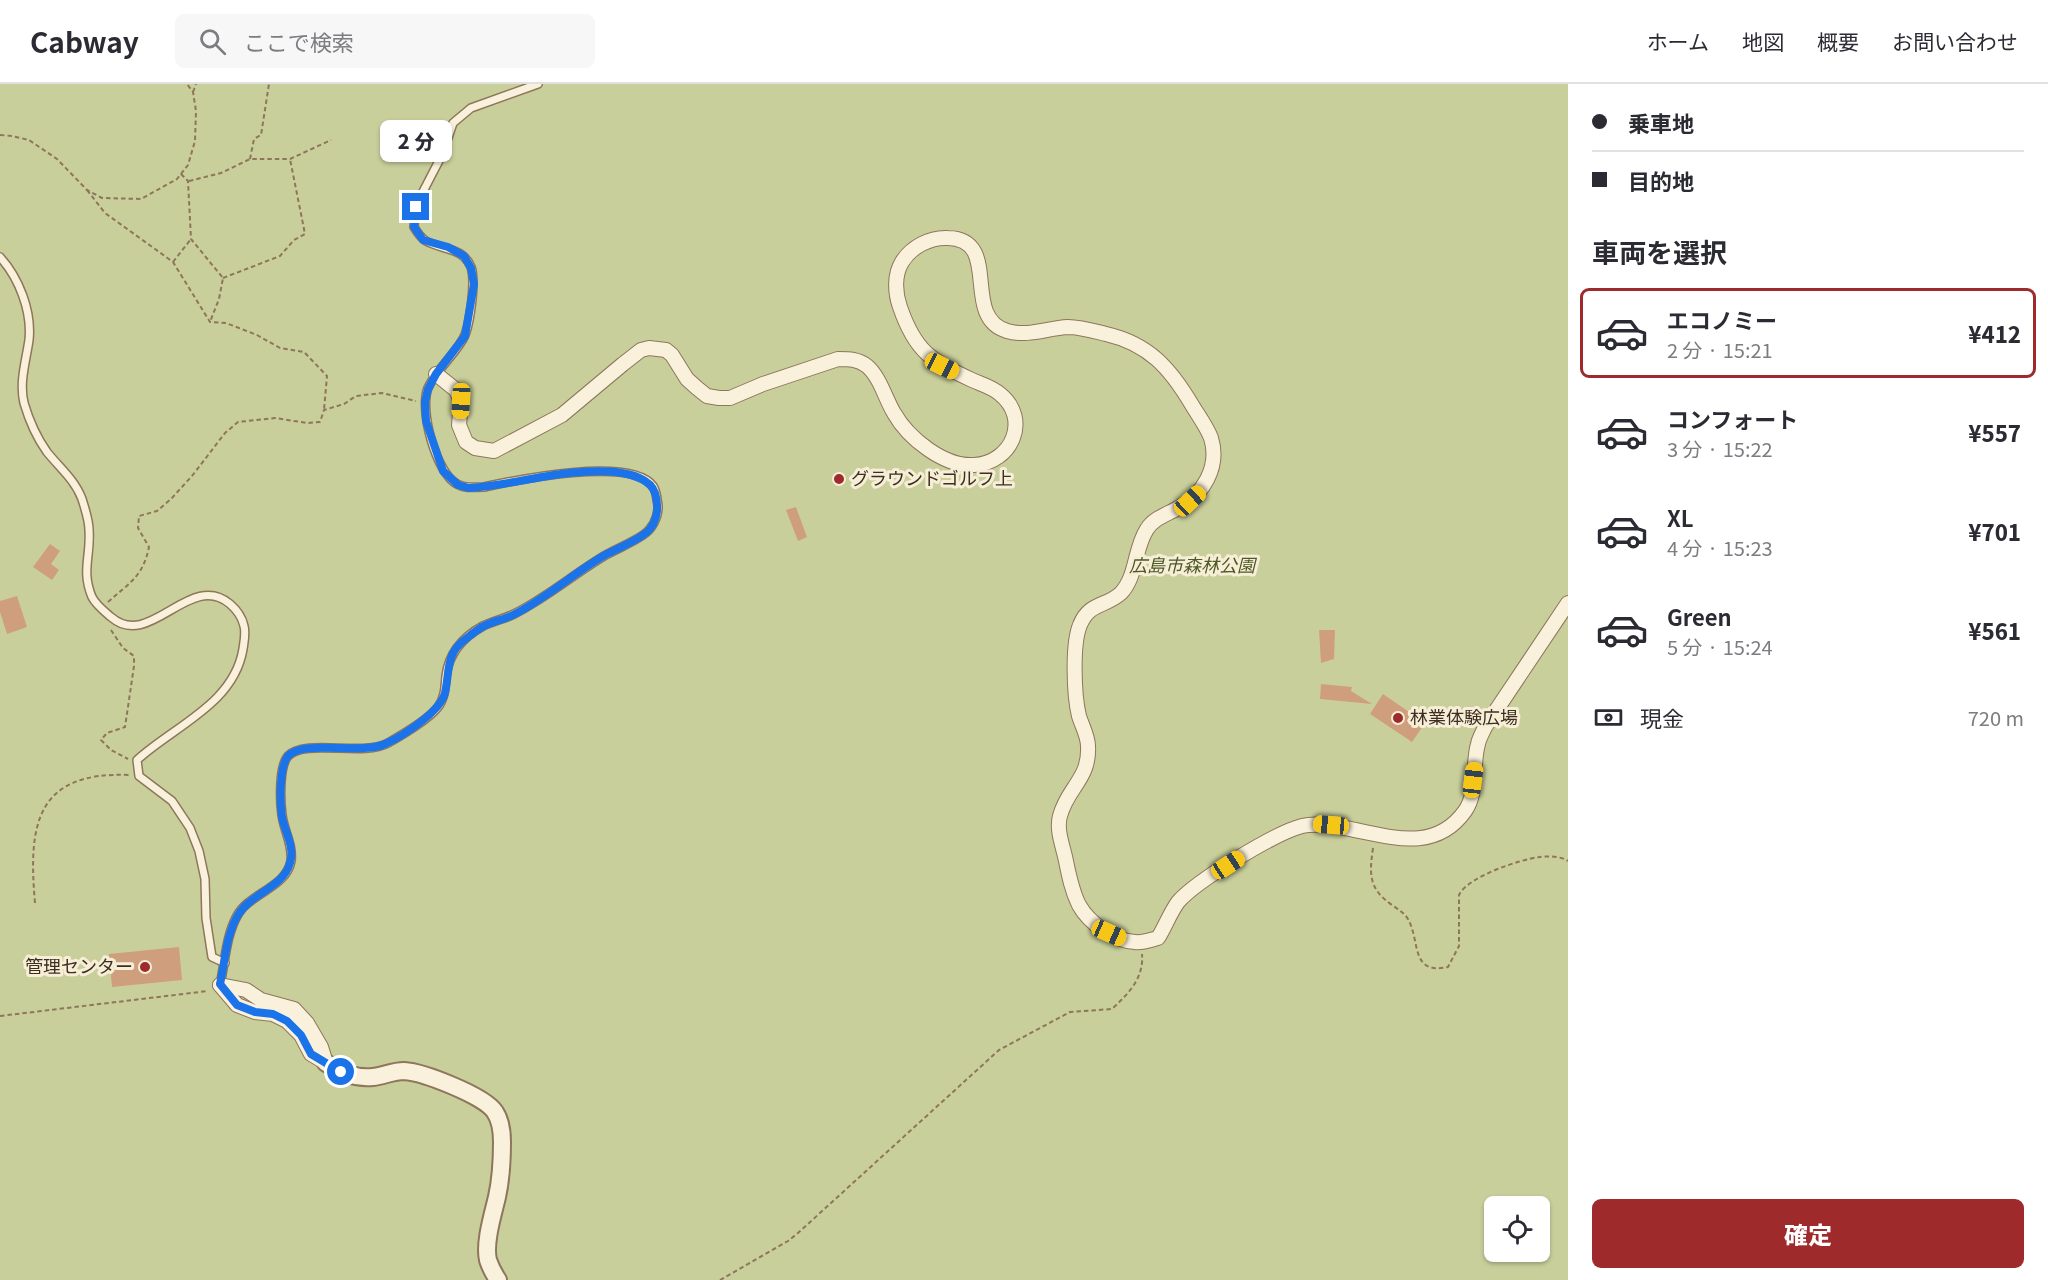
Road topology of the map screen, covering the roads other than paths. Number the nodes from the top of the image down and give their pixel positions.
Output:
1 (538, 84) edge
2 (0, 257) edge
3 (436, 374) junction
4 (1568, 603) edge
5 (225, 963) junction
6 (220, 984) joint
7 (326, 1063) joint
8 (498, 1280) edge

1 - 3 lane
2 - 5 lane
3 - 4 street
3 - 5 lane
5 - 6 lane
6 - 7 street
7 - 8 street

